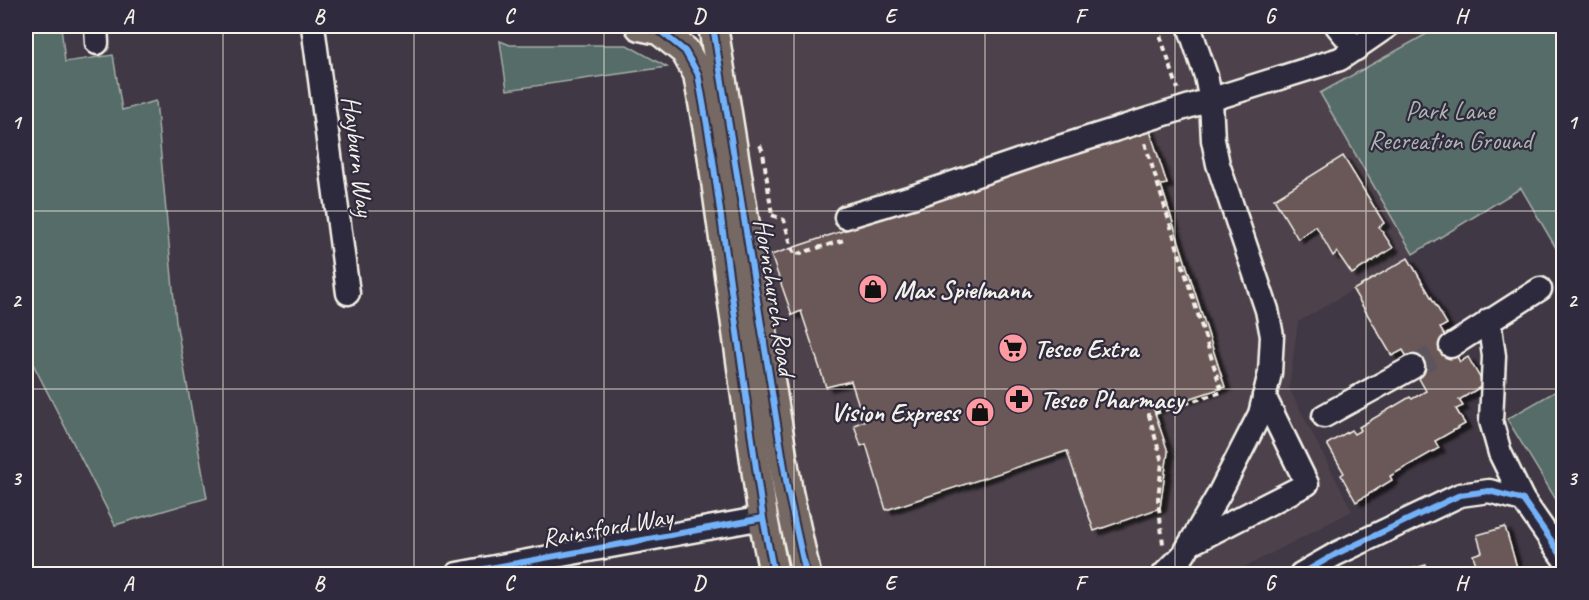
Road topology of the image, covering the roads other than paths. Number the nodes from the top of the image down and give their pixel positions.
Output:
1 (313, 26) edge
2 (640, 26) edge
3 (713, 26) edge
4 (1189, 26) edge
5 (1336, 26) edge
6 (1389, 26) edge
7 (1356, 49) junction
8 (1211, 101) junction
9 (846, 217) dead end
10 (1540, 289) dead end
11 (348, 293) dead end
12 (1490, 320) junction
13 (1451, 346) tunnel mouth
14 (1413, 367) tunnel mouth
15 (1264, 396) junction
16 (1324, 416) dead end
17 (1523, 500) junction
18 (763, 518) junction
19 (1190, 544) junction
20 (1563, 559) edge
21 (458, 574) edge
22 (774, 574) edge
23 (806, 574) edge
24 (1164, 574) edge
25 (1301, 574) edge

1 - 11 street, Hayburn Way
2 - 18 main road, Hornchurch Road
3 - 23 main road, Hornchurch Road
4 - 8 street
5 - 7 street
6 - 7 street
7 - 8 street
8 - 9 street
8 - 15 street
10 - 12 street
12 - 13 street
12 - 17 street
14 - 16 street
15 - 19 street
15 - 19 street
17 - 20 street
17 - 25 street
18 - 21 street, Rainsford Way
18 - 22 main road, Hornchurch Road
19 - 24 street

